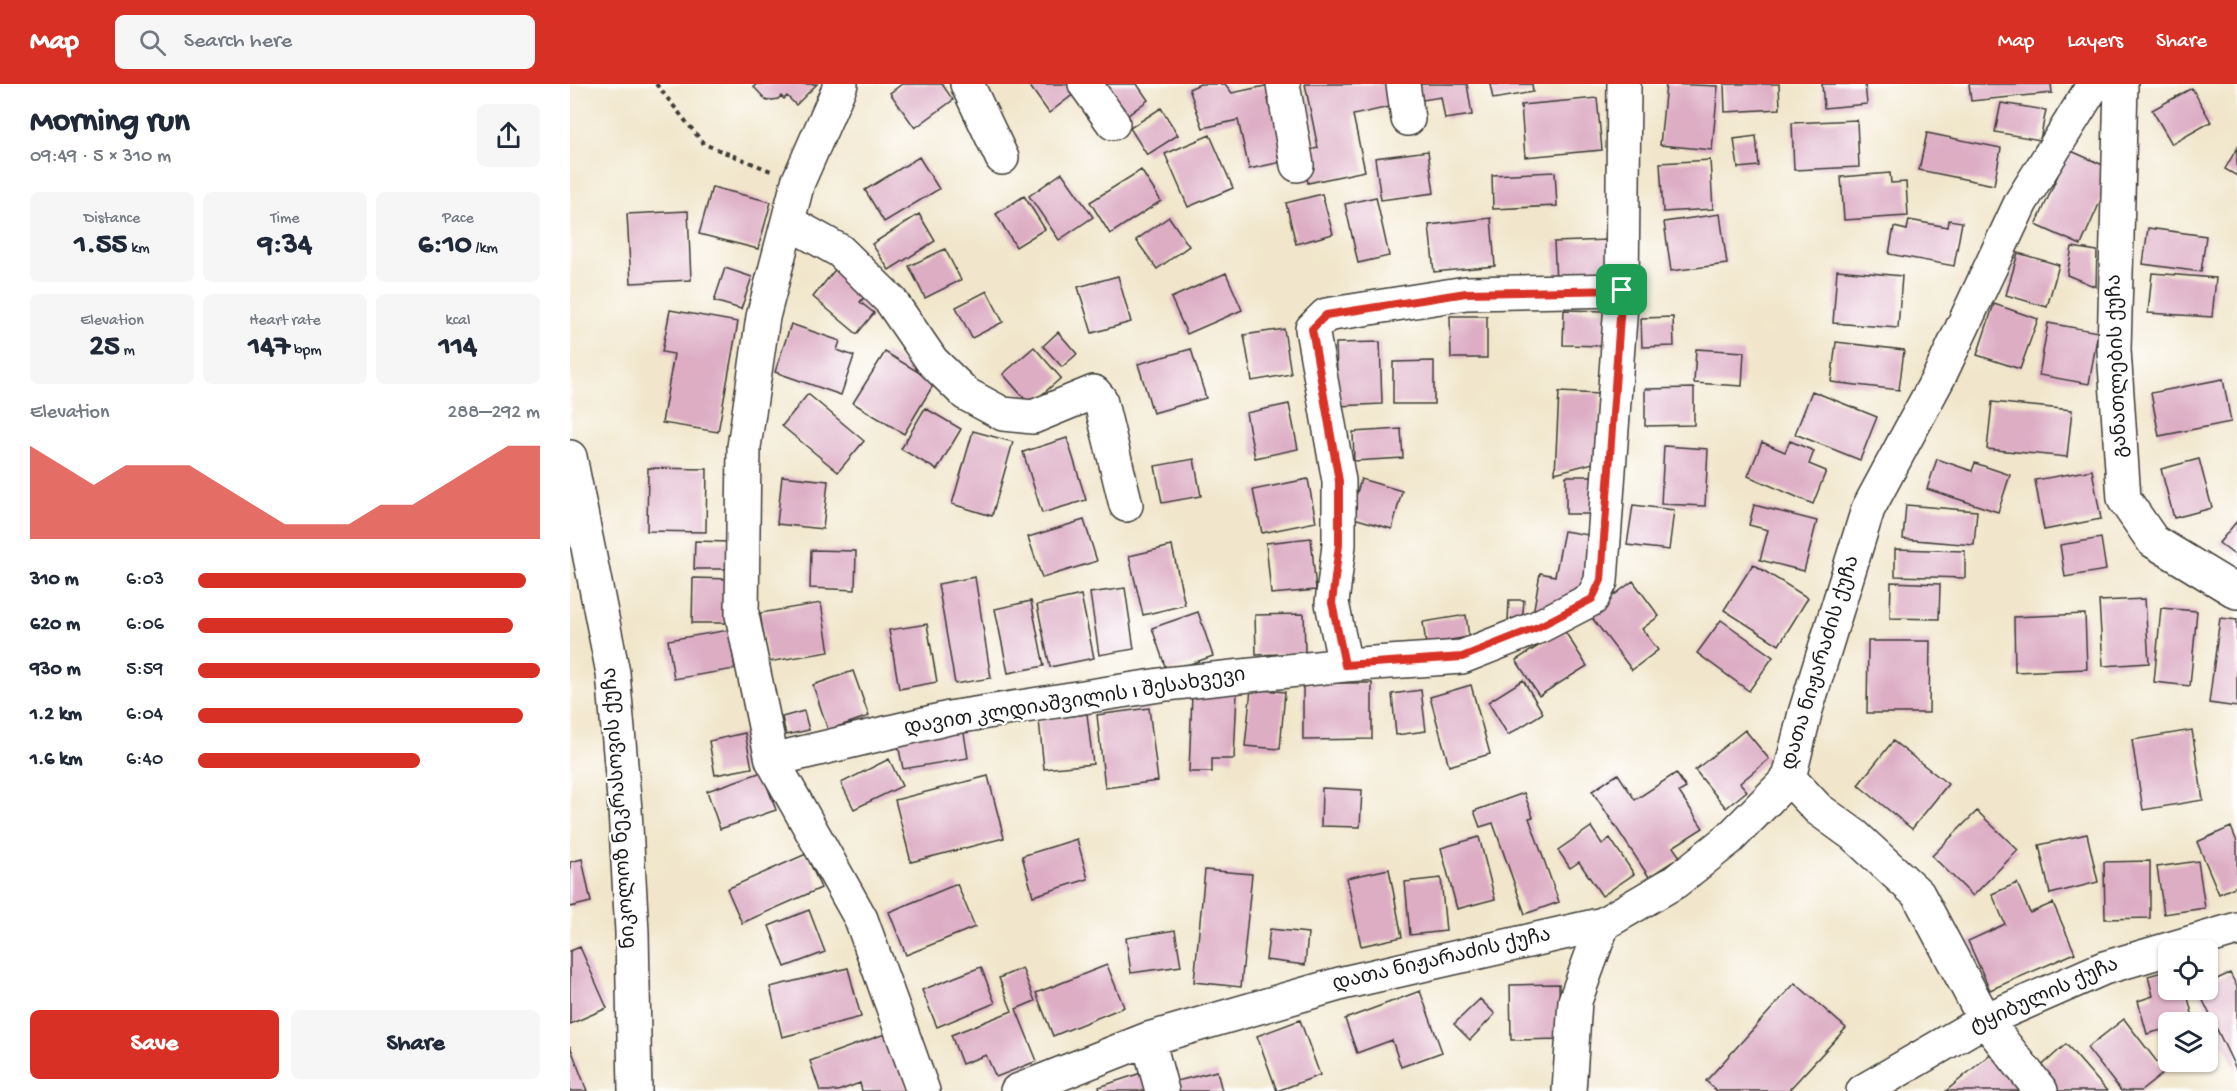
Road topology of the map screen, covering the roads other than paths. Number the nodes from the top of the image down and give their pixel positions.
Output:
1 (841, 84) edge
2 (966, 84) edge
3 (1084, 84) edge
4 (1282, 84) edge
5 (1403, 84) edge
6 (1624, 84) edge
7 (2094, 84) edge
8 (2121, 84) edge
9 (1408, 119) dead end
10 (1113, 123) dead end
11 (1002, 158) dead end
12 (1297, 165) dead end
13 (788, 222) junction
14 (1622, 290) junction
15 (570, 457) edge
16 (1126, 505) dead end
17 (2237, 592) edge
18 (1345, 665) junction
19 (772, 760) junction
20 (1789, 778) junction
21 (1603, 924) junction
22 (2237, 929) edge
23 (1985, 1020) junction
24 (1148, 1039) junction
25 (635, 1091) edge
26 (923, 1091) edge
27 (1017, 1091) edge
28 (1162, 1091) edge
29 (1569, 1091) edge
30 (1863, 1091) edge
31 (2041, 1091) edge

1 - 13 street
2 - 11 street
3 - 10 street
4 - 12 street
5 - 9 street
6 - 14 street, დავით კლდიაშვილის I შესახვევი
7 - 20 street, დათა ნიჟარაძის ქუჩა
8 - 17 street, განათლების ქუჩა
13 - 16 street
13 - 19 street
14 - 18 street, დავით კლდიაშვილის I შესახვევი
14 - 18 street
15 - 25 street, ნიკოლოზ ნეკრასოვის ქუჩა
18 - 19 street, დავით კლდიაშვილის I შესახვევი
19 - 26 street
20 - 21 street, დათა ნიჟარაძის ქუჩა
20 - 23 street
21 - 24 street, დათა ნიჟარაძის ქუჩა
21 - 29 street
22 - 23 street, ტყიბულის ქუჩა
23 - 30 street, ტყიბულის ქუჩა
23 - 31 street
24 - 27 street, დათა ნიჟარაძის ქუჩა
24 - 28 street

